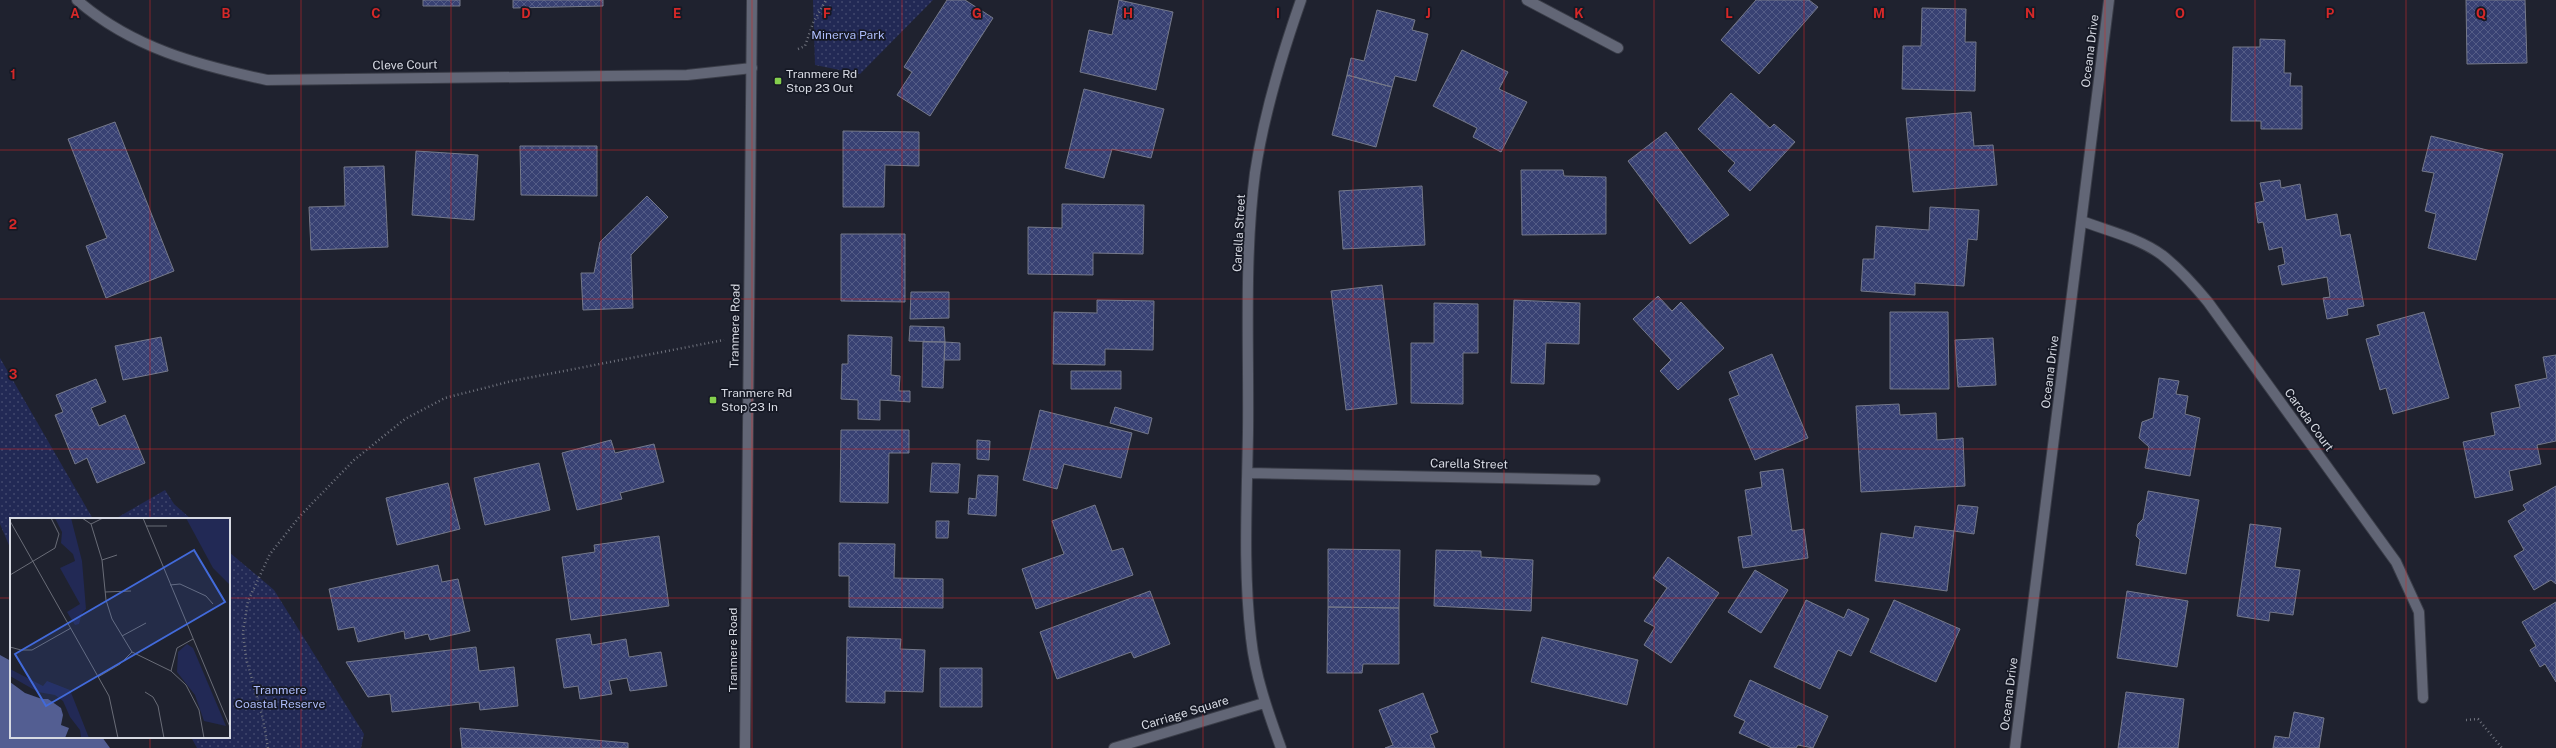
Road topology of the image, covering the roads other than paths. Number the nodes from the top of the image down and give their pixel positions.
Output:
1 (77, 0) edge
2 (752, 0) edge
3 (1301, 0) edge
4 (1527, 0) edge
5 (2109, 0) edge
6 (1618, 48) dead end
7 (752, 68) junction
8 (2082, 221) junction
9 (1248, 473) junction
10 (1595, 480) dead end
11 (2423, 698) dead end
12 (1264, 703) junction
13 (745, 748) edge
14 (1114, 748) edge
15 (1281, 748) edge
16 (2015, 748) edge

1 - 7 street, Cleve Court
2 - 7 street, Tranmere Road
3 - 9 street, Carella Street
4 - 6 street
5 - 8 street, Oceana Drive
7 - 13 street, Tranmere Road
8 - 11 street, Caroda Court
8 - 16 street, Oceana Drive
9 - 10 street, Carella Street
9 - 12 street, Carella Street
12 - 14 street, Carriage Square
12 - 15 street, Carella Street

